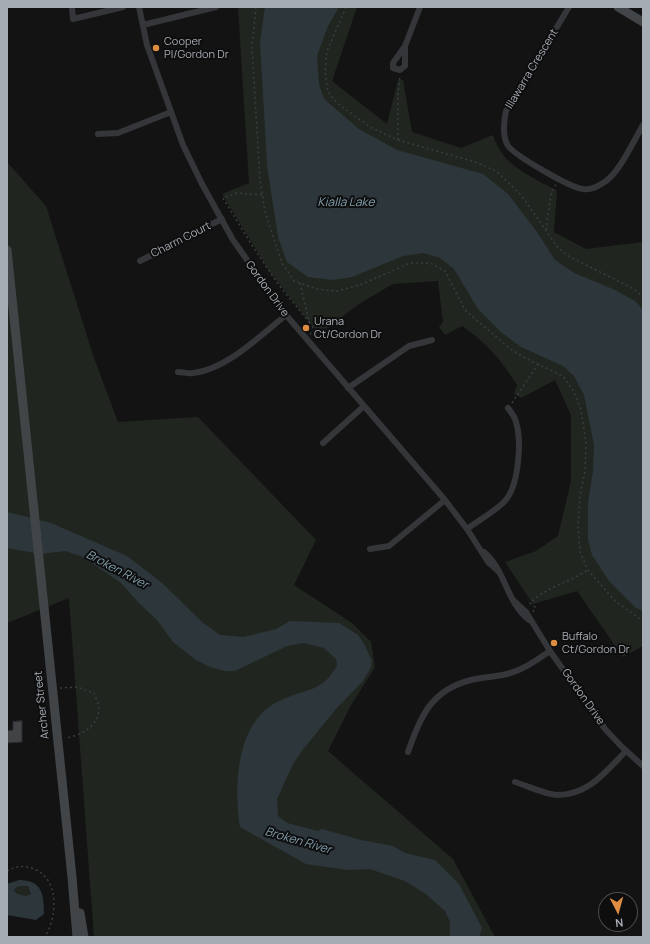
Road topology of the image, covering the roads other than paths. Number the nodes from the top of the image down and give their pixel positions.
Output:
1 (72, 7) edge
2 (123, 7) edge
3 (139, 7) edge
4 (216, 7) edge
5 (420, 7) edge
6 (569, 7) edge
7 (618, 7) edge
8 (643, 22) edge
9 (143, 25) junction
10 (405, 46) junction
11 (171, 112) junction
12 (643, 126) edge
13 (98, 134) dead end
14 (222, 219) junction
15 (7, 250) edge
16 (140, 261) dead end
17 (286, 315) junction
18 (432, 340) dead end
19 (178, 372) dead end
20 (348, 388) junction
21 (364, 406) junction
22 (508, 408) road end
23 (323, 444) dead end
24 (445, 500) junction
25 (467, 529) junction
26 (370, 548) dead end
27 (550, 651) junction
28 (626, 750) junction
29 (408, 752) dead end
30 (643, 766) edge
31 (516, 782) dead end
32 (72, 877) junction
33 (77, 937) edge
34 (84, 937) edge

1 - 2 street
3 - 9 street, Gordon Drive
4 - 9 street
5 - 10 street
6 - 12 street, Illawarra Crescent
7 - 8 main road
9 - 11 street, Gordon Drive
10 - 10 street
11 - 13 street
11 - 14 street, Gordon Drive
14 - 16 street, Charm Court
14 - 17 street, Gordon Drive
15 - 32 main road, Archer Street
17 - 19 street
17 - 20 street, Gordon Drive
18 - 20 street
20 - 21 street, Gordon Drive
21 - 23 street
21 - 24 street, Gordon Drive
22 - 25 street
24 - 25 street, Gordon Drive
24 - 26 street
25 - 27 street, Gordon Drive
27 - 28 street, Gordon Drive
27 - 29 street
28 - 30 street, Gordon Drive
28 - 31 street
32 - 33 main road, Archer Street
32 - 34 main road, Archer Street

